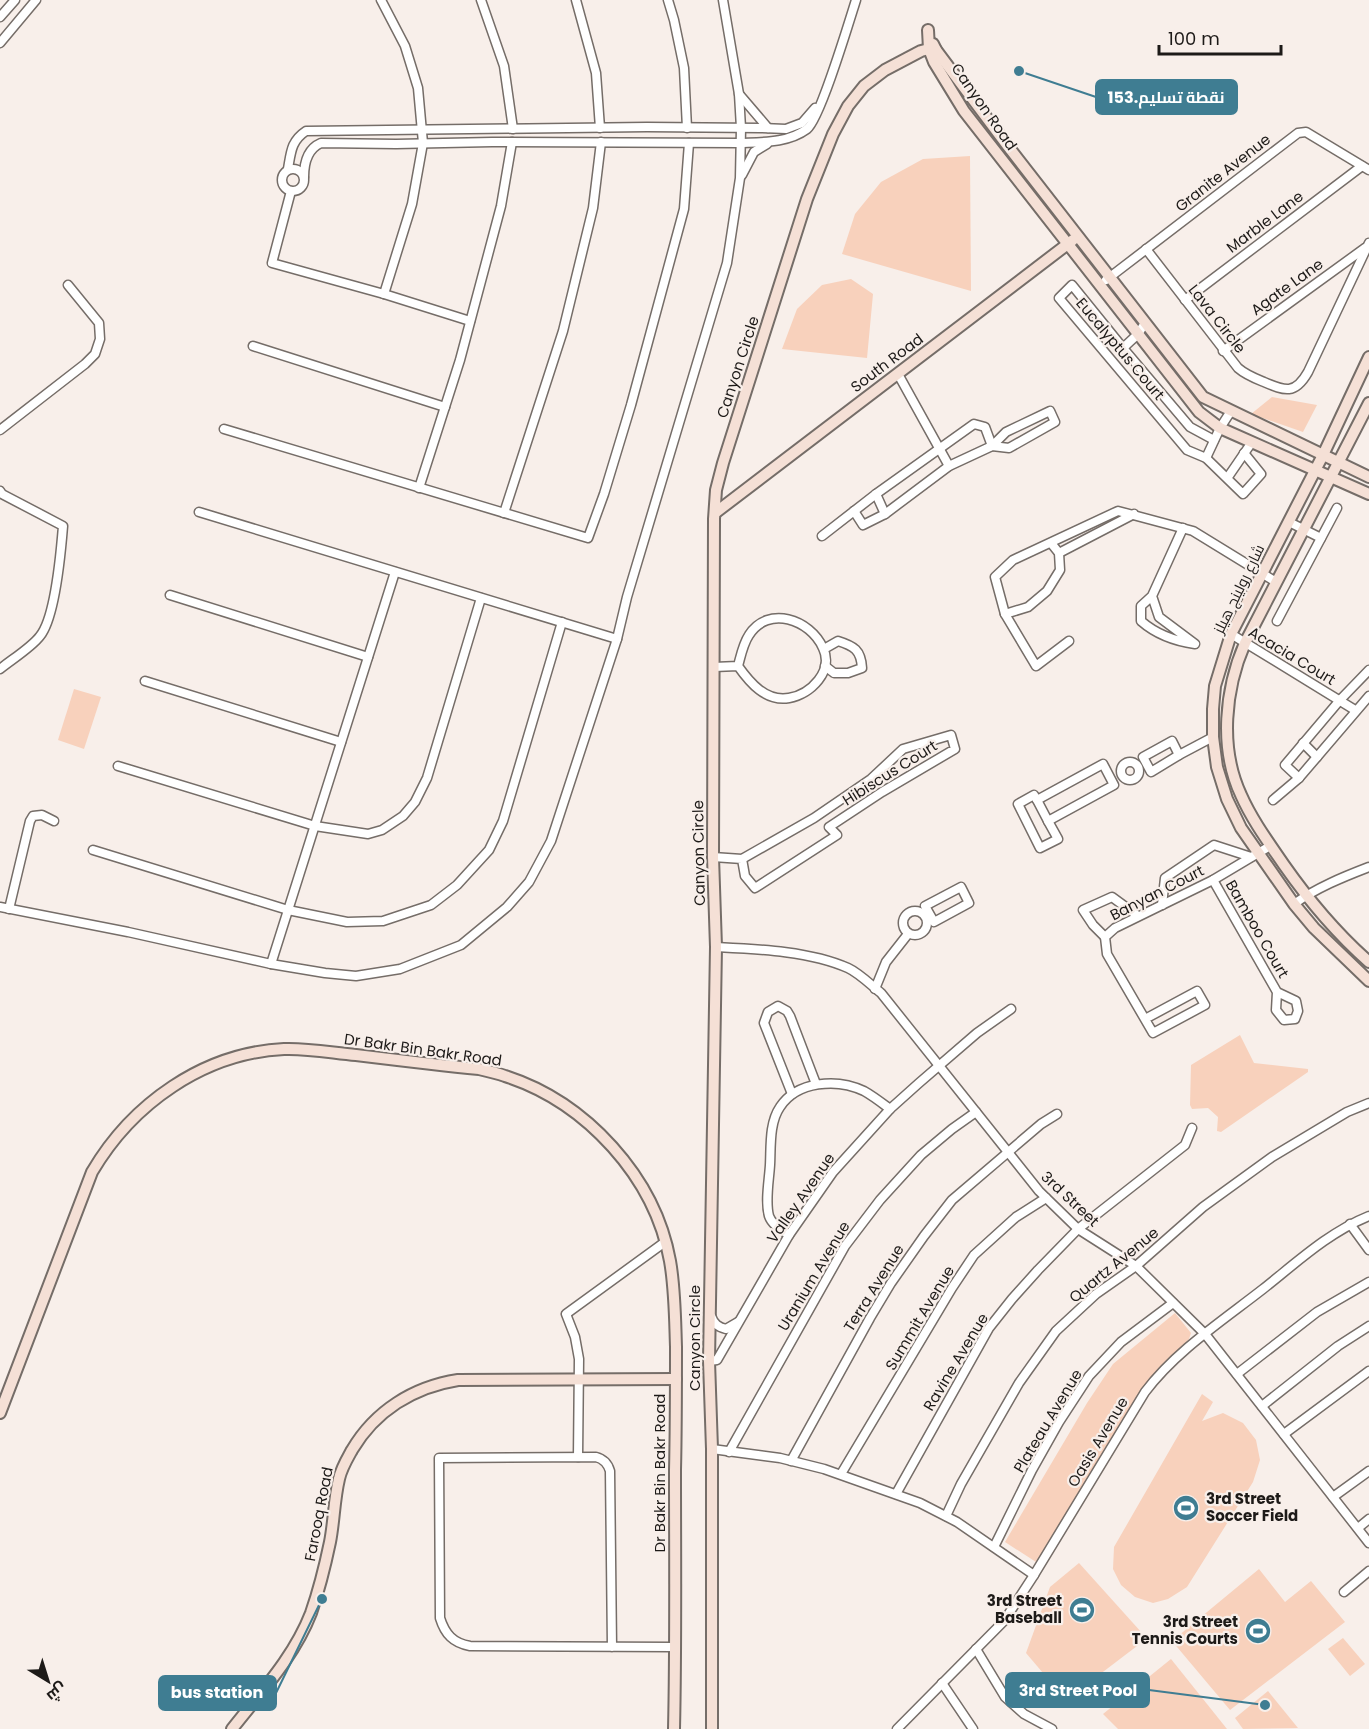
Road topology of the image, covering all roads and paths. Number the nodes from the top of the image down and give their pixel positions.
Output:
1 (15, 0) edge
2 (36, 0) edge
3 (381, 0) edge
4 (481, 0) edge
5 (576, 0) edge
6 (668, 0) edge
7 (723, 0) edge
8 (856, 0) edge
9 (0, 17) edge
10 (0, 43) edge
11 (933, 49) junction
12 (739, 94) junction
13 (821, 101) junction
14 (600, 128) junction
15 (687, 128) junction
16 (741, 128) junction
17 (768, 128) junction
18 (513, 129) junction
19 (422, 130) junction
20 (777, 141) junction
21 (512, 142) junction
22 (601, 142) junction
23 (689, 143) junction
24 (423, 144) junction
25 (740, 144) junction
26 (1365, 168) edge
27 (288, 169) junction
28 (304, 177) junction
29 (740, 178) junction
30 (291, 191) junction
31 (1077, 236) junction
32 (1368, 244) edge
33 (1068, 245) junction
34 (1146, 249) junction
35 (1109, 277) junction
36 (68, 285) dead end
37 (1100, 285) junction
38 (384, 294) junction
39 (1185, 300) junction
40 (470, 321) junction
41 (1145, 323) junction
42 (1138, 334) junction
43 (253, 346) dead end
44 (1123, 348) junction
45 (1223, 351) junction
46 (1369, 357) edge
47 (898, 374) junction
48 (1369, 403) edge
49 (445, 407) junction
50 (1231, 411) junction
51 (1220, 428) junction
52 (224, 429) dead end
53 (0, 430) edge
54 (1214, 440) junction
55 (1252, 442) junction
56 (992, 446) junction
57 (939, 448) junction
58 (1244, 453) junction
59 (1323, 455) junction
60 (1206, 458) junction
61 (1339, 463) junction
62 (949, 466) junction
63 (1316, 470) junction
64 (1228, 477) junction
65 (1330, 477) junction
66 (1369, 477) edge
67 (419, 488) junction
68 (0, 491) edge
69 (876, 494) junction
70 (1369, 494) edge
71 (1337, 508) dead end
72 (854, 511) junction
73 (199, 512) dead end
74 (504, 513) junction
75 (715, 513) junction
76 (885, 514) junction
77 (1134, 514) junction
78 (1289, 522) junction
79 (1183, 528) junction
80 (1303, 530) junction
81 (822, 536) dead end
82 (1321, 538) junction
83 (1051, 543) junction
84 (1059, 553) junction
85 (395, 572) junction
86 (1262, 574) junction
87 (1276, 582) junction
88 (170, 595) dead end
89 (1152, 596) junction
90 (481, 598) junction
91 (1005, 614) junction
92 (1276, 621) dead end
93 (562, 622) junction
94 (1231, 634) junction
95 (617, 639) junction
96 (1069, 641) dead end
97 (1245, 643) junction
98 (824, 649) junction
99 (368, 657) junction
100 (738, 666) junction
101 (825, 666) junction
102 (714, 667) junction
103 (0, 669) edge
104 (1369, 670) edge
105 (834, 673) junction
106 (146, 681) dead end
107 (819, 681) junction
108 (1369, 696) edge
109 (1340, 700) junction
110 (1355, 710) junction
111 (1213, 737) junction
112 (341, 742) junction
113 (1303, 743) junction
114 (1179, 754) junction
115 (1317, 757) junction
116 (118, 766) dead end
117 (1142, 766) junction
118 (1111, 778) junction
119 (1299, 778) junction
120 (1037, 800) junction
121 (1273, 800) dead end
122 (54, 821) dead end
123 (1048, 821) junction
124 (315, 826) junction
125 (1270, 846) junction
126 (93, 850) dead end
127 (1254, 856) junction
128 (713, 857) junction
129 (742, 859) junction
130 (1369, 867) edge
131 (1213, 879) junction
132 (1306, 896) junction
133 (1162, 904) junction
134 (1294, 904) junction
135 (5, 908) edge
136 (288, 910) junction
137 (927, 916) junction
138 (1138, 916) junction
139 (908, 934) junction
140 (1105, 937) junction
141 (716, 947) junction
142 (1369, 962) edge
143 (271, 964) junction
144 (1369, 981) edge
145 (875, 989) junction
146 (1277, 992) dead end
147 (1011, 1009) dead end
148 (1145, 1019) junction
149 (939, 1067) junction
150 (816, 1084) junction
151 (792, 1094) junction
152 (1369, 1103) edge
153 (890, 1109) junction
154 (976, 1112) junction
155 (1057, 1114) dead end
156 (1192, 1128) dead end
157 (1008, 1152) junction
158 (1046, 1198) junction
159 (1369, 1216) edge
160 (1350, 1224) junction
161 (1078, 1229) junction
162 (789, 1235) junction
163 (665, 1242) junction
164 (1369, 1250) edge
165 (1136, 1266) junction
166 (1369, 1282) edge
167 (1173, 1303) junction
168 (710, 1313) junction
169 (744, 1315) junction
170 (1369, 1326) edge
171 (1205, 1334) junction
172 (709, 1361) junction
173 (1369, 1371) edge
174 (1237, 1374) junction
175 (676, 1379) junction
176 (579, 1380) junction
177 (1262, 1406) junction
178 (0, 1413) edge
179 (1284, 1434) junction
180 (712, 1449) junction
181 (729, 1452) junction
182 (578, 1457) junction
183 (791, 1461) junction
184 (1369, 1471) edge
185 (841, 1474) junction
186 (896, 1494) junction
187 (1333, 1497) junction
188 (946, 1516) junction
189 (1369, 1519) edge
190 (1358, 1528) junction
191 (1369, 1543) edge
192 (994, 1547) junction
193 (1369, 1571) edge
194 (1034, 1575) junction
195 (1344, 1592) dead end
196 (612, 1647) junction
197 (674, 1647) junction
198 (976, 1649) junction
199 (942, 1683) junction
200 (903, 1727) edge
201 (232, 1729) edge
202 (674, 1729) edge
203 (712, 1729) edge
204 (973, 1729) edge
205 (1052, 1729) edge

1 - 9 street
2 - 10 street
3 - 19 street
4 - 18 street
5 - 14 street
6 - 15 street
7 - 12 street
8 - 13 street
11 - 31 main road, Canyon Road
11 - 33 main road, Canyon Road
11 - 75 main road, Canyon Circle
12 - 16 street
12 - 17 street
13 - 17 street
13 - 20 street
14 - 15 street
14 - 18 street
15 - 16 street
16 - 17 street
16 - 25 street
18 - 19 street
19 - 24 street
19 - 27 street
20 - 25 street
20 - 29 street
21 - 22 street
21 - 24 street
21 - 40 street
22 - 23 street
22 - 74 street
23 - 25 street
23 - 74 street
24 - 28 street
24 - 38 street
25 - 29 street
26 - 34 street, Granite Avenue
26 - 39 street, Marble Lane
27 - 28 street
27 - 30 street
28 - 30 street
29 - 95 street
30 - 38 street
31 - 33 main road, South Road
31 - 35 main road, Canyon Road
32 - 45 street, Agate Lane
32 - 45 street, Lava Circle
33 - 37 main road, Canyon Road
33 - 47 main road, South Road
34 - 35 street, Granite Avenue
34 - 39 street, Lava Circle
35 - 37 street, Granite Avenue
35 - 41 main road, Canyon Road
36 - 53 street
37 - 42 main road, Canyon Road
38 - 40 street
39 - 45 street, Lava Circle
40 - 49 street
41 - 42 street, Eucalyptus Court
41 - 50 main road, Canyon Road
42 - 44 street, Eucalyptus Court
42 - 51 main road, Canyon Road
43 - 49 street
44 - 54 street, Eucalyptus Court
44 - 60 street, Eucalyptus Court
46 - 59 main road, شارع رولينج هيلز
47 - 57 street
47 - 75 main road, South Road
48 - 61 main road, شارع رولينج هيلز
49 - 67 street
50 - 51 street
50 - 59 main road, Canyon Road
51 - 54 street
51 - 55 main road, Canyon Road
52 - 67 street
54 - 60 street
55 - 58 street
55 - 63 main road, Canyon Road
56 - 56 street
56 - 57 street
56 - 62 street
57 - 62 street
57 - 69 street
58 - 64 street
58 - 64 street, Eucalyptus Court
59 - 61 main road, Canyon Road
59 - 63 main road, شارع رولينج هيلز
60 - 64 street, Eucalyptus Court
61 - 65 main road, شارع رولينج هيلز
61 - 66 main road, Canyon Road
62 - 76 street
63 - 65 main road, Canyon Road
63 - 78 main road, شارع رولينج هيلز
65 - 70 main road, Canyon Road
65 - 80 main road, شارع رولينج هيلز
67 - 74 street
68 - 103 street
69 - 72 street
69 - 76 street
71 - 82 street, Acacia Court
72 - 76 street
72 - 81 street
73 - 85 street
75 - 102 main road, Canyon Circle
77 - 79 street
77 - 83 street
77 - 84 street
78 - 80 street
78 - 86 main road, شارع رولينج هيلز
79 - 86 street
79 - 89 street
80 - 82 street
80 - 87 main road, شارع رولينج هيلز
82 - 92 street, Acacia Court
83 - 84 street
83 - 91 street
84 - 91 street
85 - 90 street
85 - 99 street
86 - 87 street
86 - 94 main road, شارع رولينج هيلز
87 - 97 main road, شارع رولينج هيلز
88 - 99 street
89 - 89 street
90 - 93 street
90 - 124 street
91 - 96 street
93 - 95 street
93 - 136 street
94 - 97 street, Acacia Court
94 - 111 main road, شارع رولينج هيلز
95 - 143 street
97 - 109 street, Acacia Court
97 - 125 main road, شارع رولينج هيلز
98 - 100 street
98 - 101 street
98 - 105 street
99 - 112 street
100 - 102 street
100 - 107 street
101 - 105 street
101 - 107 street
102 - 128 main road, Canyon Circle
104 - 109 street, Acacia Court
105 - 107 street
106 - 112 street
108 - 110 street
109 - 110 street, Acacia Court
109 - 113 street, Acacia Court
110 - 115 street
111 - 114 street
111 - 127 main road, شارع رولينج هيلز
112 - 124 street
113 - 115 street
113 - 119 street, Acacia Court
114 - 117 street
114 - 117 street
115 - 119 street
116 - 124 street
117 - 118 street
118 - 120 street
118 - 123 street
119 - 121 street
120 - 123 street
120 - 123 street
122 - 135 street
124 - 136 street
125 - 127 street, Banyan Court
125 - 132 main road, شارع رولينج هيلز
126 - 136 street
127 - 131 street, Banyan Court
127 - 133 street
127 - 134 main road, شارع رولينج هيلز
128 - 129 street
128 - 141 main road, Canyon Circle
129 - 129 street, Hibiscus Court
130 - 132 street
131 - 133 street, Banyan Court
131 - 146 street, Bamboo Court
132 - 134 street
132 - 142 main road, شارع رولينج هيلز
133 - 138 street, Banyan Court
134 - 144 main road, شارع رولينج هيلز
135 - 143 street
136 - 143 street
137 - 137 street
137 - 139 street
137 - 139 street
138 - 140 street, Banyan Court
138 - 140 street
139 - 145 street
140 - 148 street, Banyan Court
141 - 145 street, 3rd Street
141 - 168 main road, Canyon Circle
145 - 149 street, 3rd Street
147 - 149 street, Valley Avenue
148 - 148 street
149 - 153 street, Valley Avenue
149 - 154 street, 3rd Street
150 - 151 street
150 - 151 street
150 - 153 street
151 - 162 street
152 - 165 street, Quartz Avenue
153 - 162 street, Valley Avenue
154 - 157 street, 3rd Street
154 - 181 street, Uranium Avenue
155 - 157 street, Terra Avenue
156 - 161 street, Ravine Avenue
157 - 158 street, 3rd Street
157 - 183 street, Terra Avenue
158 - 161 street, 3rd Street
158 - 185 street, Summit Avenue
159 - 160 street, Oasis Avenue
160 - 164 street
160 - 171 street, Oasis Avenue
161 - 165 street, 3rd Street
161 - 186 street, Ravine Avenue
162 - 169 street, Valley Avenue
163 - 175 main road, Dr Bakr Bin Bakr Road
163 - 176 street
163 - 178 main road, Dr Bakr Bin Bakr Road
165 - 167 street, 3rd Street
165 - 188 street, Quartz Avenue
166 - 174 street
167 - 171 street, 3rd Street
167 - 192 street, Plateau Avenue
168 - 169 street
168 - 172 main road, Canyon Circle
169 - 172 street, Valley Avenue
170 - 177 street
171 - 174 street, 3rd Street
171 - 194 street, Oasis Avenue
172 - 180 main road, Canyon Circle
173 - 179 street
174 - 177 street, 3rd Street
175 - 176 main road, Farooq Road
175 - 197 main road, Dr Bakr Bin Bakr Road
176 - 182 street
176 - 201 main road, Farooq Road
177 - 179 street, 3rd Street
179 - 187 street, 3rd Street
180 - 181 street
180 - 203 main road, Canyon Circle
181 - 183 street
182 - 196 street
182 - 196 street
183 - 185 street
184 - 187 street
185 - 186 street
186 - 188 street
187 - 190 street, 3rd Street
188 - 192 street
189 - 190 street
190 - 191 street, 3rd Street
192 - 194 street
193 - 195 street
194 - 198 street, Oasis Avenue
196 - 197 street
197 - 202 main road, Dr Bakr Bin Bakr Road
198 - 199 street, Oasis Avenue
198 - 205 street
199 - 200 street, Oasis Avenue
199 - 204 street

